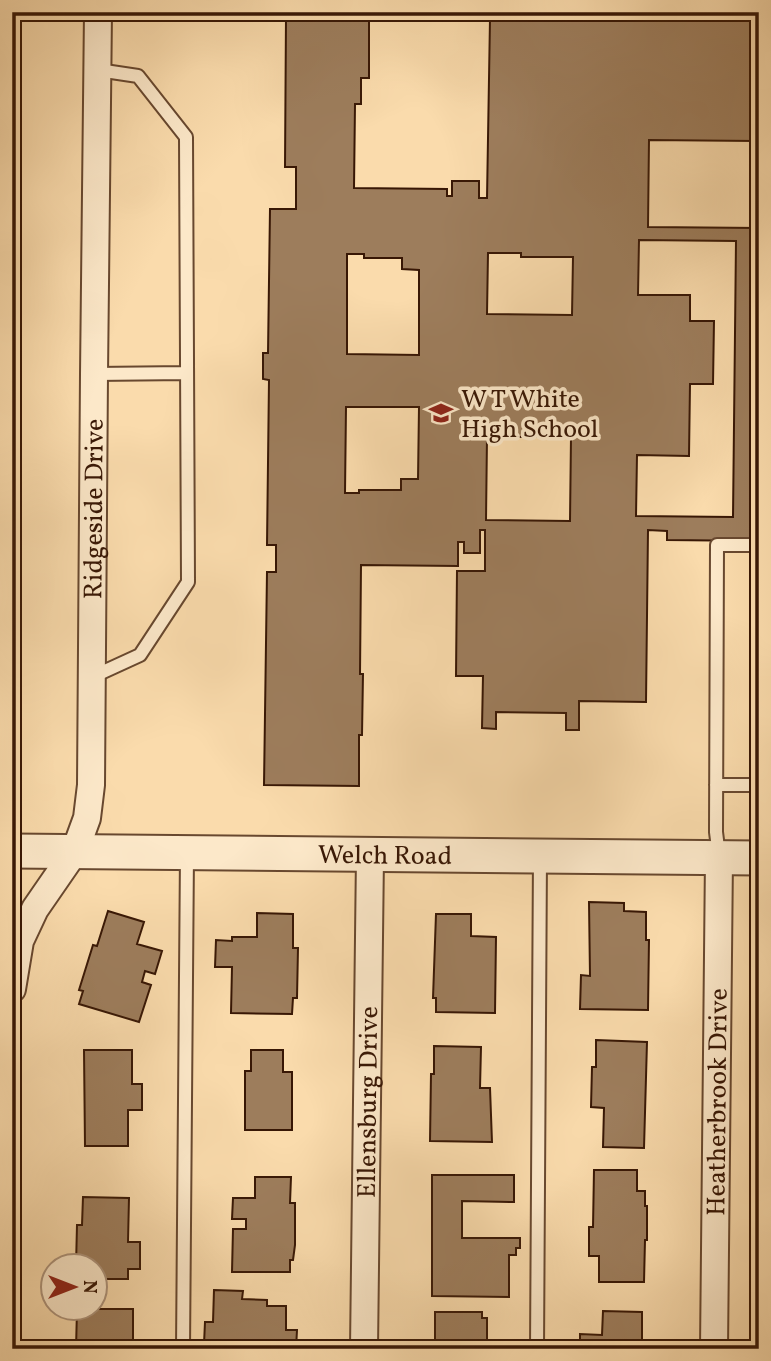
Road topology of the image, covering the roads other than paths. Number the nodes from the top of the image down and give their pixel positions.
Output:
1 (98, 12) edge
2 (98, 70) junction
3 (187, 373) junction
4 (94, 374) junction
5 (759, 545) edge
6 (92, 677) junction
7 (716, 785) junction
8 (759, 785) edge
9 (12, 851) edge
10 (75, 851) junction
11 (187, 853) junction
12 (370, 855) junction
13 (540, 856) junction
14 (719, 857) junction
15 (759, 858) edge
16 (12, 989) edge
17 (183, 1349) edge
18 (364, 1349) edge
19 (537, 1349) edge
20 (715, 1349) edge

1 - 2 street, Ridgeside Drive
2 - 3 lane
2 - 4 street, Ridgeside Drive
3 - 4 lane
3 - 6 lane
4 - 6 street, Ridgeside Drive
5 - 7 lane
6 - 10 street, Ridgeside Drive
7 - 8 lane
7 - 14 lane
9 - 10 street, Welch Road
10 - 11 street, Welch Road
10 - 16 street, Ridgeside Drive
11 - 12 street, Welch Road
11 - 17 lane
12 - 13 street, Welch Road
12 - 18 street, Ellensburg Drive
13 - 14 street, Welch Road
13 - 19 lane
14 - 15 street, Welch Road
14 - 20 street, Heatherbrook Drive

